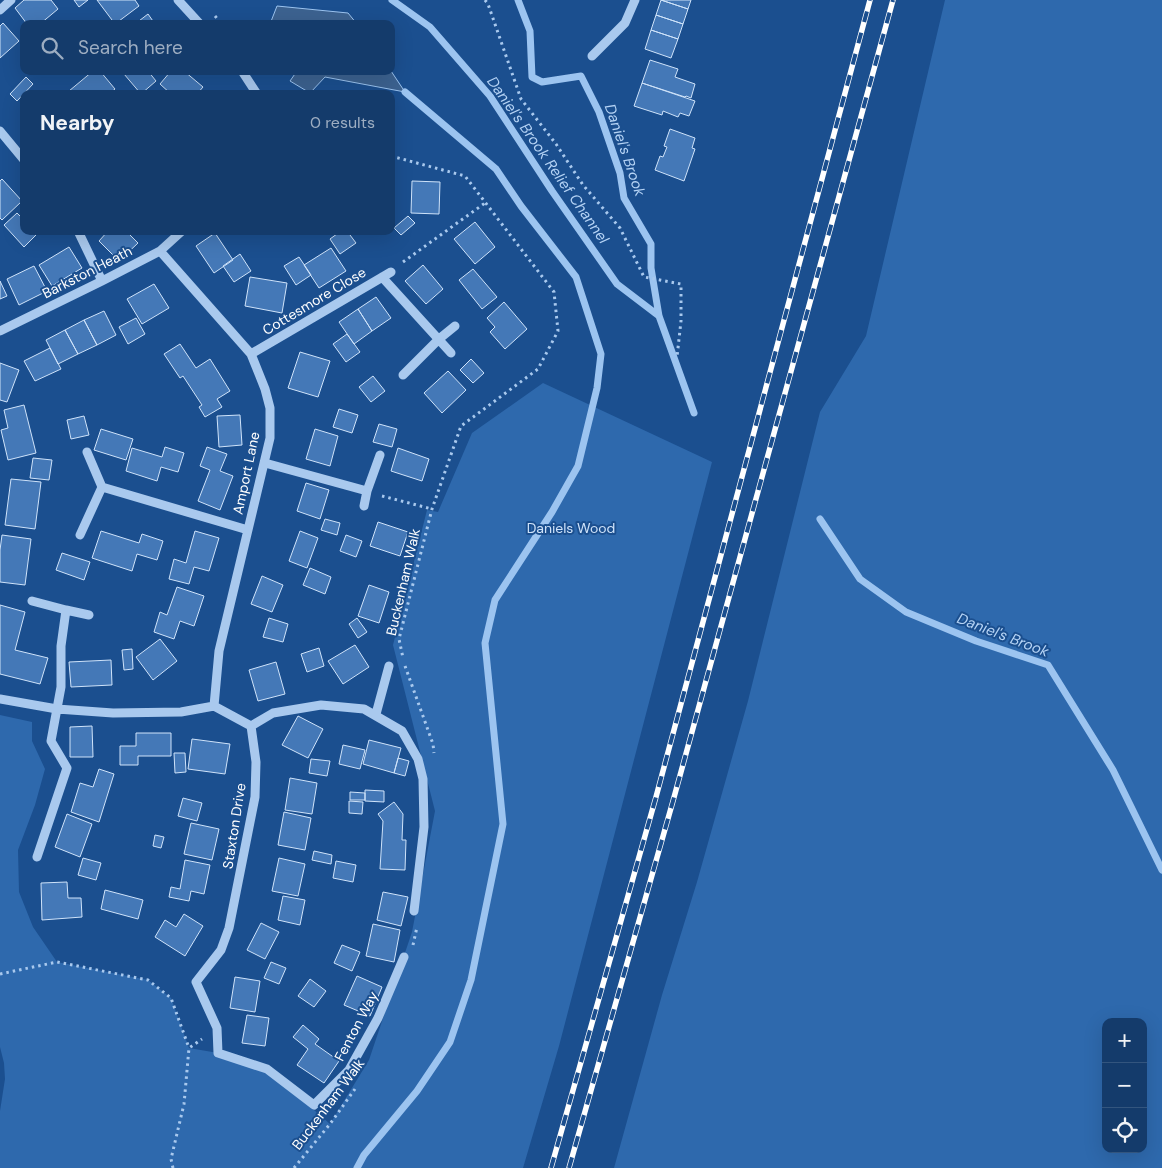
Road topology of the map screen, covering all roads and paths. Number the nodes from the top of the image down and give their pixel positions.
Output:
1 (11, 0) edge
2 (178, 0) edge
3 (485, 0) edge
4 (635, 0) edge
5 (0, 10) edge
6 (196, 20) edge
7 (592, 56) dead end
8 (245, 75) edge
9 (254, 90) edge
10 (0, 131) edge
11 (20, 155) edge
12 (395, 157) edge
13 (485, 203) junction
14 (80, 235) edge
15 (178, 235) edge
16 (160, 251) junction
17 (391, 272) joint
18 (382, 276) junction
19 (102, 281) junction
20 (455, 326) dead end
21 (0, 331) edge
22 (439, 339) junction
23 (451, 353) dead end
24 (252, 354) junction
25 (677, 358) dead end
26 (403, 375) dead end
27 (87, 452) dead end
28 (380, 455) dead end
29 (265, 463) junction
30 (102, 487) junction
31 (367, 491) junction
32 (364, 506) dead end
33 (432, 509) junction
34 (248, 530) junction
35 (80, 535) dead end
36 (32, 601) dead end
37 (66, 610) junction
38 (89, 615) dead end
39 (390, 666) dead end
40 (0, 699) edge
41 (214, 706) junction
42 (57, 709) junction
43 (376, 714) junction
44 (251, 726) junction
45 (435, 763) dead end
46 (37, 857) dead end
47 (414, 911) dead end
48 (417, 926) dead end
49 (412, 945) dead end
50 (404, 957) dead end
51 (0, 974) edge
52 (201, 995) joint
53 (217, 1028) junction
54 (189, 1048) junction
55 (357, 1086) dead end
56 (173, 1168) edge
57 (294, 1168) edge

1 - 5 street
2 - 6 street
3 - 25 path
4 - 7 street
8 - 9 street
10 - 11 street
12 - 13 path, Buckenham Walk
13 - 17 path
13 - 33 path, Buckenham Walk
14 - 19 street
15 - 16 street, Barkston Heath
16 - 19 street, Barkston Heath
16 - 24 street, Amport Lane
17 - 18 street, Cottesmore Close
18 - 22 street
18 - 24 street, Cottesmore Close
19 - 21 street, Barkston Heath
20 - 22 street
22 - 23 street
22 - 26 street
24 - 29 street, Amport Lane
27 - 30 street
28 - 31 street
29 - 31 street
29 - 34 street, Amport Lane
30 - 34 street
30 - 35 street
31 - 32 street
31 - 33 path
33 - 45 path, Buckenham Walk
34 - 41 street, Amport Lane
36 - 37 street
37 - 38 street
37 - 42 street
39 - 43 street
40 - 42 street
41 - 42 street
41 - 44 street
42 - 46 street
43 - 44 street
43 - 47 street
44 - 52 street, Staxton Drive
48 - 49 path
50 - 53 street, Fenton Way
51 - 54 path
52 - 53 street, Fenton Way
53 - 54 path
54 - 56 path
55 - 57 path, Buckenham Walk

